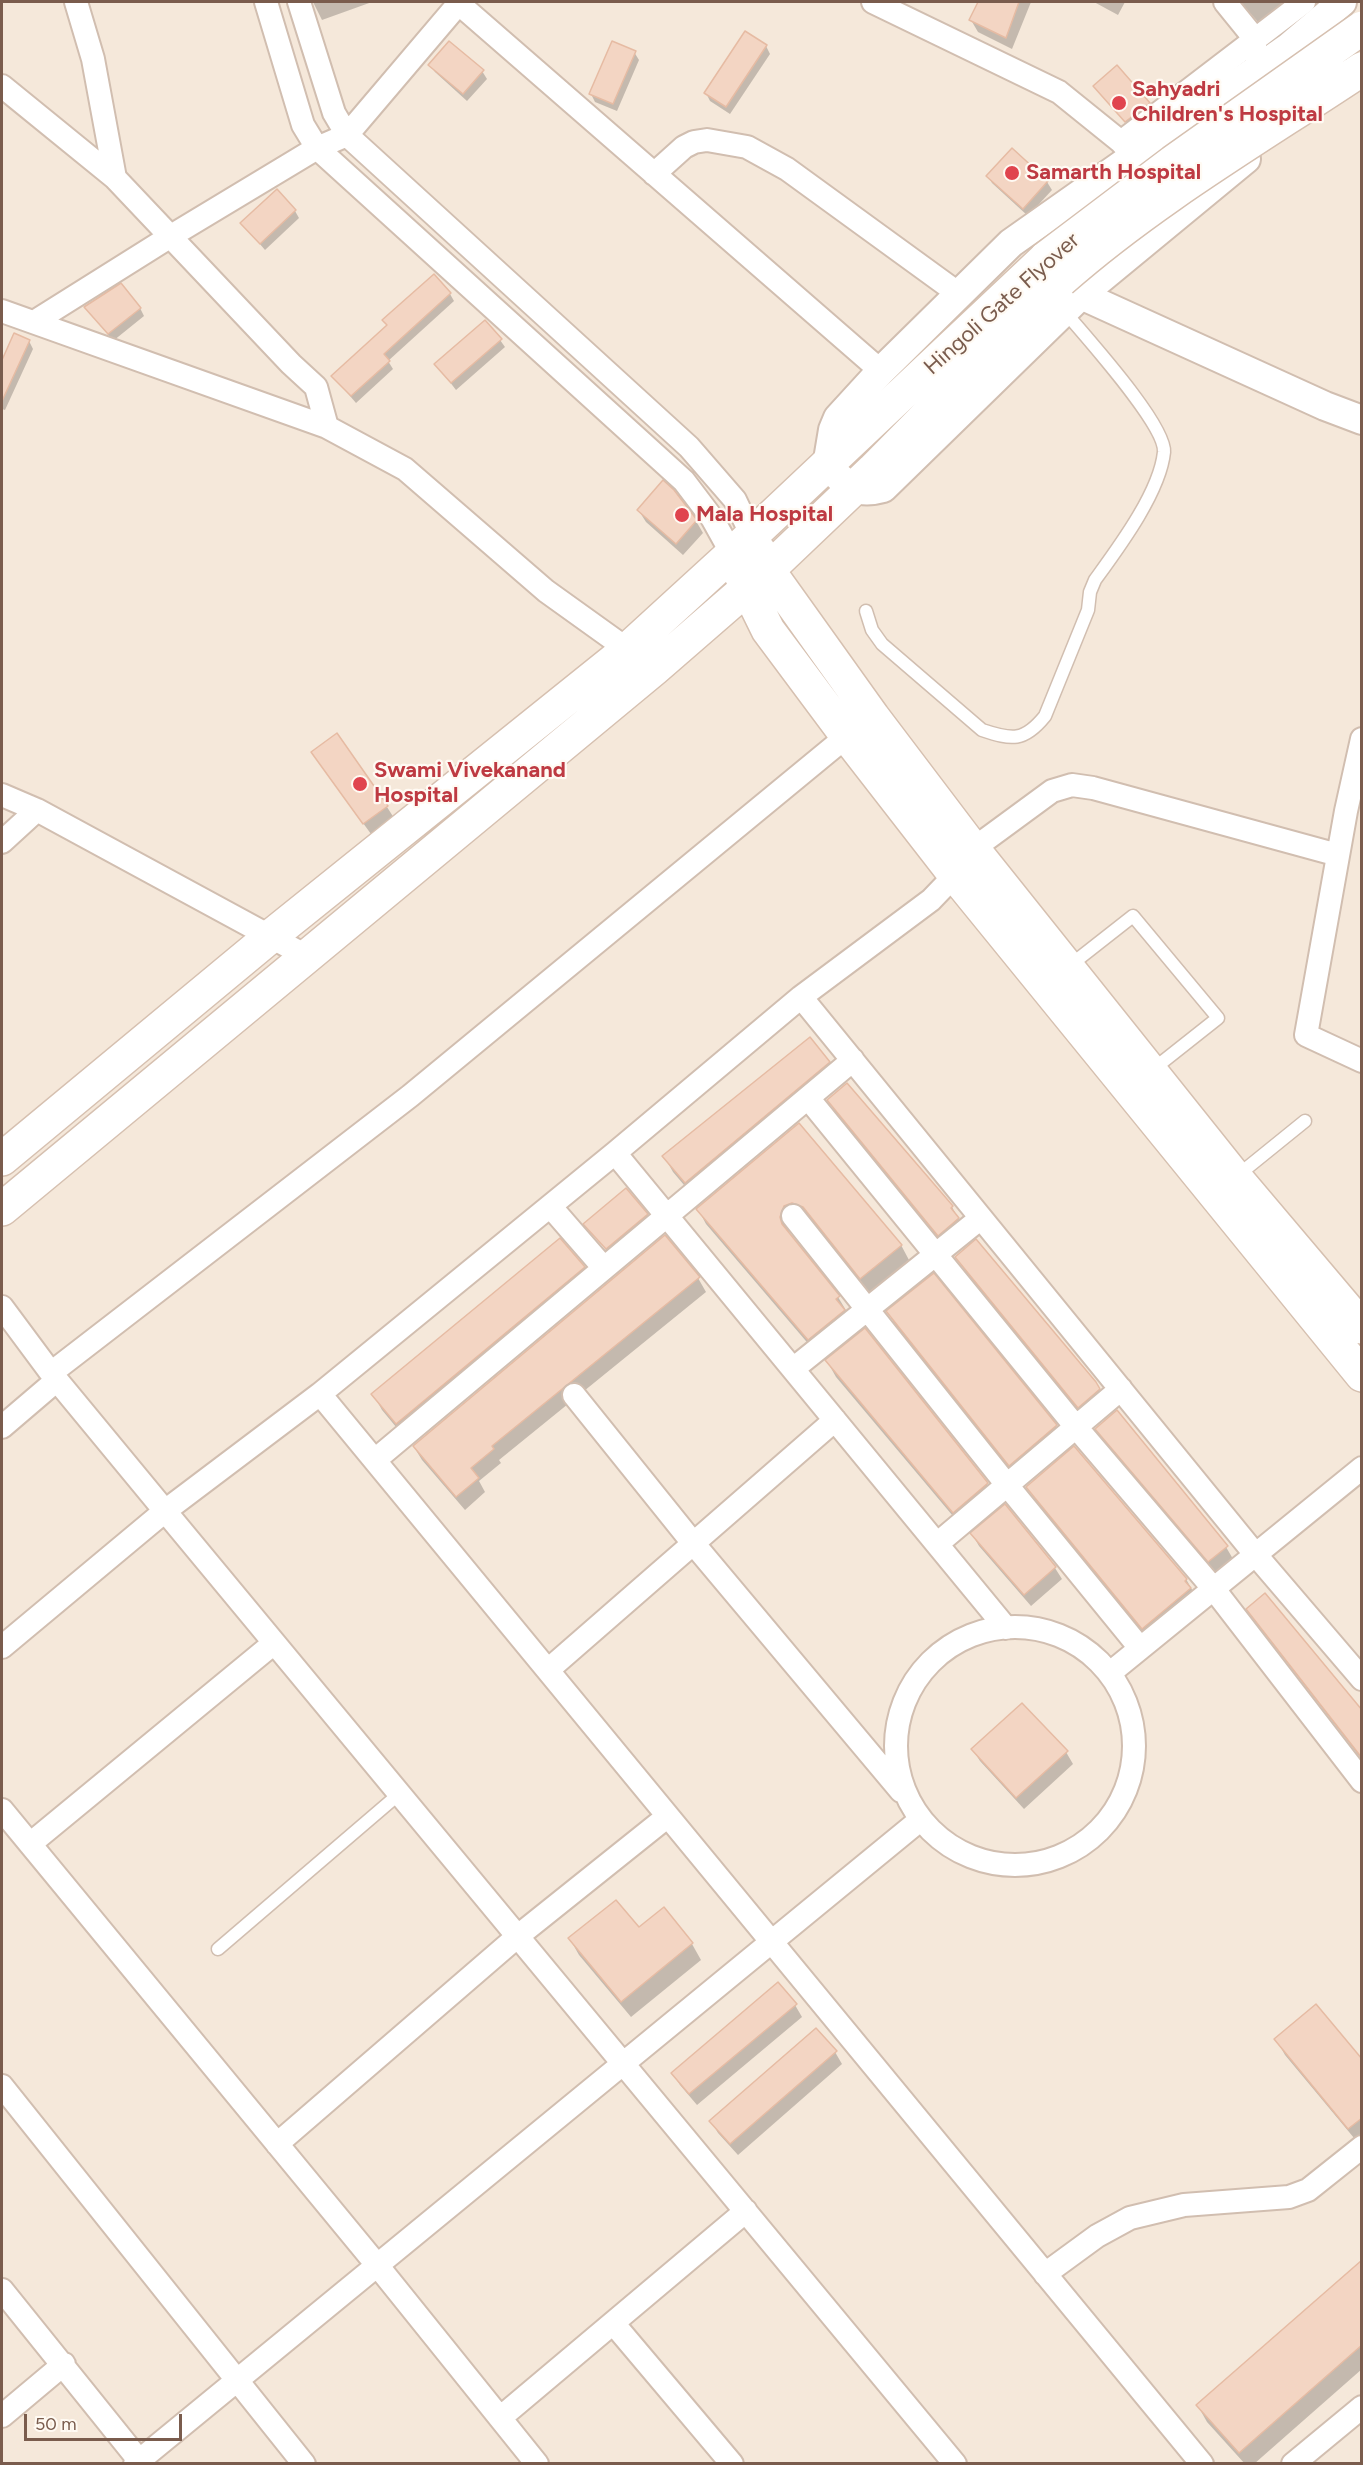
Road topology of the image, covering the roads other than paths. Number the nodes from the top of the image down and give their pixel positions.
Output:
1 (76, 2) edge
2 (266, 2) edge
3 (299, 2) edge
4 (459, 2) edge
5 (873, 2) edge
6 (1225, 2) edge
7 (1304, 2) edge
8 (1342, 2) edge
9 (1362, 28) edge
10 (1255, 39) junction
11 (1289, 47) junction
12 (1362, 69) edge
13 (1255, 71) junction
14 (2, 86) edge
15 (346, 135) junction
16 (317, 148) junction
17 (1127, 149) junction
18 (654, 174) junction
19 (115, 178) junction
20 (171, 236) junction
21 (1063, 286) junction
22 (959, 294) junction
23 (2, 311) edge
24 (34, 322) junction
25 (881, 370) junction
26 (1362, 420) edge
27 (327, 427) junction
28 (827, 465) junction
29 (853, 489) junction
30 (742, 545) junction
31 (757, 579) junction
32 (866, 611) dead end
33 (627, 650) junction
34 (654, 669) junction
35 (847, 736) junction
36 (1360, 754) edge
37 (2, 795) edge
38 (37, 810) junction
39 (2, 842) edge
40 (1338, 855) junction
41 (964, 862) junction
42 (271, 936) junction
43 (308, 957) junction
44 (1067, 968) junction
45 (801, 997) junction
46 (853, 1060) junction
47 (1362, 1061) edge
48 (1150, 1071) junction
49 (808, 1098) junction
50 (1305, 1121) dead end
51 (615, 1153) junction
52 (2, 1159) edge
53 (1224, 1187) junction
54 (550, 1206) junction
55 (2, 1209) edge
56 (666, 1215) junction
57 (793, 1216) dead end
58 (981, 1218) junction
59 (936, 1255) junction
60 (603, 1267) junction
61 (2, 1307) edge
62 (866, 1310) junction
63 (1362, 1327) edge
64 (793, 1369) junction
65 (1362, 1375) edge
66 (54, 1376) junction
67 (1121, 1389) junction
68 (320, 1394) junction
69 (574, 1395) dead end
70 (835, 1420) junction
71 (2, 1427) edge
72 (1076, 1427) junction
73 (375, 1460) junction
74 (1362, 1468) edge
75 (1007, 1485) junction
76 (165, 1511) junction
77 (693, 1543) junction
78 (937, 1544) junction
79 (1255, 1554) junction
80 (1213, 1588) junction
81 (1006, 1628) junction
82 (274, 1643) junction
83 (2, 1647) edge
84 (1140, 1648) junction
85 (548, 1670) junction
86 (1110, 1673) junction
87 (1362, 1679) edge
88 (1362, 1781) edge
89 (399, 1794) junction
90 (905, 1797) junction
91 (2, 1810) edge
92 (668, 1816) junction
93 (920, 1820) junction
94 (30, 1844) junction
95 (518, 1936) junction
96 (772, 1942) junction
97 (218, 1949) dead end
98 (624, 2063) junction
99 (2, 2086) edge
100 (277, 2144) junction
101 (1362, 2147) edge
102 (746, 2211) junction
103 (377, 2265) junction
104 (1046, 2274) junction
105 (2, 2290) edge
106 (613, 2323) junction
107 (64, 2364) junction
108 (236, 2381) junction
109 (1362, 2407) edge
110 (2, 2416) edge
111 (500, 2418) junction
112 (139, 2462) edge
113 (304, 2463) edge
114 (537, 2463) edge
115 (732, 2463) edge
116 (955, 2463) edge
117 (1202, 2463) edge
118 (1293, 2463) edge

1 - 19 street
2 - 16 street
3 - 15 street
4 - 15 street
4 - 18 street
5 - 17 street
6 - 10 street
7 - 10 street
8 - 11 street
9 - 21 main road, Hingoli Gate Flyover, bridge
10 - 13 street
10 - 17 street
11 - 13 street
11 - 21 street
12 - 21 main road, Hingoli Gate Flyover, bridge
13 - 17 street
14 - 19 street
15 - 16 street
15 - 30 street
16 - 20 street
16 - 30 street
17 - 22 street
18 - 22 street
18 - 25 street
19 - 20 street
20 - 24 street
20 - 27 street
21 - 26 street
21 - 28 main road, Hingoli Gate Flyover
21 - 29 main road, Hingoli Gate Flyover
21 - 32 lane
22 - 25 street
23 - 24 street
24 - 27 street
25 - 28 street
27 - 33 street
28 - 29 street
28 - 30 main road, Hingoli Gate Flyover
29 - 31 main road, Hingoli Gate Flyover
30 - 31 main road
30 - 33 main road, Hingoli Gate Flyover
31 - 34 main road, Hingoli Gate Flyover
31 - 35 main road
31 - 41 main road
33 - 34 street
33 - 42 main road, Hingoli Gate Flyover
34 - 43 main road, Hingoli Gate Flyover
35 - 41 main road
35 - 66 street
36 - 40 street
37 - 38 street
38 - 39 street
38 - 42 street
40 - 41 street
40 - 47 street
41 - 44 main road
41 - 45 street
41 - 53 main road
42 - 43 street
42 - 52 main road, Hingoli Gate Flyover
43 - 55 main road, Hingoli Gate Flyover
44 - 48 main road
44 - 48 lane
45 - 46 street
45 - 51 street
46 - 49 street
46 - 58 street
48 - 53 main road
49 - 56 street
49 - 59 street
50 - 53 lane
51 - 54 street
51 - 56 street
53 - 63 main road
53 - 65 main road
54 - 60 street
54 - 68 street
56 - 60 street
56 - 64 street
57 - 62 street
58 - 59 street
58 - 67 street
59 - 62 street
59 - 72 street
60 - 73 street
61 - 66 street
62 - 64 street
62 - 75 street
64 - 70 street
66 - 71 street
66 - 76 street
67 - 72 street
67 - 79 street
68 - 73 street
68 - 76 street
69 - 77 street
70 - 77 street
70 - 78 street
72 - 75 street
72 - 80 street
73 - 85 street
74 - 79 street
75 - 78 street
75 - 84 street
76 - 82 street
76 - 83 street
77 - 85 street
77 - 90 street
78 - 81 street
79 - 80 street
79 - 87 street
80 - 84 street
80 - 88 street
81 - 86 street
81 - 90 street
82 - 89 street
82 - 94 street
84 - 86 street
85 - 92 street
86 - 93 street
89 - 95 street
89 - 97 lane
90 - 93 street
91 - 94 street
92 - 95 street
92 - 96 street
93 - 96 street
94 - 100 street
95 - 98 street
95 - 100 street
96 - 98 street
96 - 104 street
98 - 102 street
98 - 103 street
99 - 108 street
100 - 103 street
101 - 104 street
102 - 106 street
102 - 116 street
103 - 108 street
103 - 111 street
104 - 117 street
105 - 107 street
106 - 111 street
106 - 115 street
107 - 110 street
107 - 112 street
108 - 112 street
108 - 113 street
109 - 118 street
111 - 114 street

